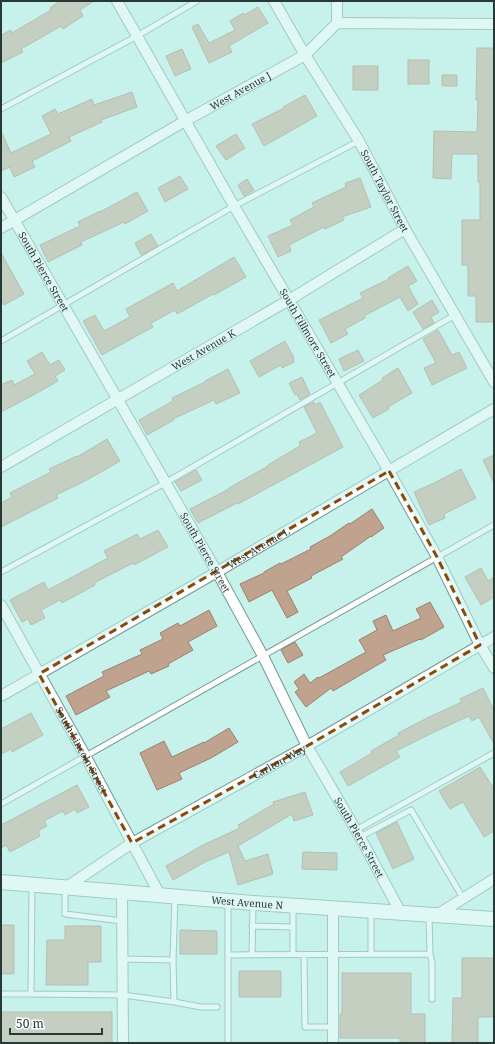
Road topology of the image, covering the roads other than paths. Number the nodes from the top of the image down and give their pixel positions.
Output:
1 (117, 1) edge
2 (197, 1) edge
3 (274, 1) edge
4 (337, 1) edge
5 (337, 23) junction
6 (494, 24) edge
7 (137, 36) junction
8 (305, 55) junction
9 (1, 109) edge
10 (185, 121) junction
11 (359, 141) junction
12 (1, 197) edge
13 (234, 206) junction
14 (16, 220) junction
15 (1, 228) edge
16 (405, 229) junction
17 (289, 300) junction
18 (63, 305) junction
19 (455, 315) junction
20 (1, 341) edge
21 (337, 382) junction
22 (494, 382) edge
23 (117, 400) junction
24 (494, 409) edge
25 (1, 467) edge
26 (389, 471) junction
27 (165, 482) junction
28 (494, 525) edge
29 (437, 557) junction
30 (1, 572) edge
31 (217, 572) junction
32 (1, 605) edge
33 (494, 637) edge
34 (480, 645) junction
35 (262, 656) junction
36 (494, 668) edge
37 (39, 674) junction
38 (1, 696) edge
39 (307, 746) junction
40 (494, 753) edge
41 (86, 757) junction
42 (1, 804) edge
43 (358, 833) junction
44 (132, 843) junction
45 (494, 879) edge
46 (1, 882) edge
47 (32, 885) junction
48 (65, 888) junction
49 (122, 892) junction
50 (160, 895) junction
51 (175, 896) junction
52 (463, 898) junction
53 (228, 901) junction
54 (253, 903) junction
55 (293, 905) junction
56 (333, 908) junction
57 (371, 911) junction
58 (400, 913) junction
59 (432, 916) junction
60 (494, 919) edge
61 (122, 921) junction
62 (252, 926) junction
63 (293, 927) junction
64 (371, 953) junction
65 (430, 954) junction
66 (228, 955) junction
67 (252, 955) junction
68 (293, 955) junction
69 (304, 955) junction
70 (334, 955) junction
71 (122, 960) junction
72 (173, 960) junction
73 (1, 994) edge
74 (31, 994) junction
75 (123, 995) junction
76 (432, 998) dead end
77 (174, 1002) junction
78 (217, 1007) dead end
79 (333, 1027) junction
80 (123, 1043) edge
81 (228, 1043) edge
82 (333, 1043) edge

1 - 7 street, South Fillmore Street
2 - 7 lane
3 - 8 street, South Taylor Street
4 - 5 street
5 - 6 street
5 - 8 street, West Avenue J
7 - 9 lane
7 - 10 street, South Fillmore Street
8 - 10 street, West Avenue J
8 - 11 street, South Taylor Street
10 - 13 street, South Fillmore Street
10 - 14 street, West Avenue J
11 - 13 lane
11 - 16 street, South Taylor Street
12 - 14 street, South Pierce Street
13 - 17 street, South Fillmore Street
13 - 18 lane
14 - 15 street, West Avenue J
14 - 18 street, South Pierce Street
16 - 17 street, West Avenue K
16 - 19 street, South Taylor Street
17 - 21 street, South Fillmore Street
17 - 23 street, West Avenue K
18 - 20 lane
18 - 23 street, South Pierce Street
19 - 21 lane
19 - 22 street, South Taylor Street
21 - 26 street, South Fillmore Street
21 - 27 lane
23 - 25 street, West Avenue K
23 - 27 street, South Pierce Street
24 - 26 street, West Avenue L
26 - 29 street, South Fillmore Street
26 - 31 street, West Avenue L
27 - 30 lane
27 - 31 street, South Pierce Street
28 - 29 lane
29 - 34 street, South Fillmore Street
29 - 35 lane
31 - 35 street, South Pierce Street
31 - 37 street, West Avenue L
32 - 37 street, South Lincoln Street
33 - 34 street, Carlton Way
34 - 36 street, South Fillmore Street
34 - 39 street, Carlton Way
35 - 39 street, South Pierce Street
35 - 41 lane
37 - 38 street, West Avenue L
37 - 41 street, South Lincoln Street
39 - 43 street, South Pierce Street
39 - 44 street, Carlton Way
40 - 43 lane
41 - 42 lane
41 - 44 street, South Lincoln Street
43 - 52 lane
43 - 58 street, South Pierce Street
44 - 48 street, Carlton Way
44 - 50 street, South Lincoln Street
45 - 52 street
46 - 47 main road, West Avenue N
47 - 48 main road, West Avenue N
47 - 74 lane
48 - 49 main road, West Avenue N
48 - 61 lane
49 - 50 main road, West Avenue N
49 - 61 street
50 - 51 main road, West Avenue N
51 - 53 main road, West Avenue N
51 - 72 lane
52 - 59 street
53 - 54 main road, West Avenue N
53 - 66 lane
54 - 55 main road, West Avenue N
54 - 62 lane
55 - 56 main road, West Avenue N
55 - 63 lane
56 - 57 main road, West Avenue N
56 - 70 street
57 - 58 main road, West Avenue N
57 - 64 lane
58 - 59 main road, West Avenue N
59 - 60 main road, West Avenue N
59 - 65 lane
61 - 71 street
62 - 63 lane
62 - 67 lane
63 - 68 lane
64 - 65 lane
64 - 70 lane
65 - 76 lane
66 - 67 lane
66 - 81 lane
67 - 68 lane
68 - 69 lane
69 - 70 lane
69 - 79 lane
70 - 79 street
71 - 72 lane
71 - 75 street
72 - 77 lane
73 - 74 lane
74 - 75 lane
75 - 77 lane
75 - 80 street
77 - 78 lane
79 - 82 street

